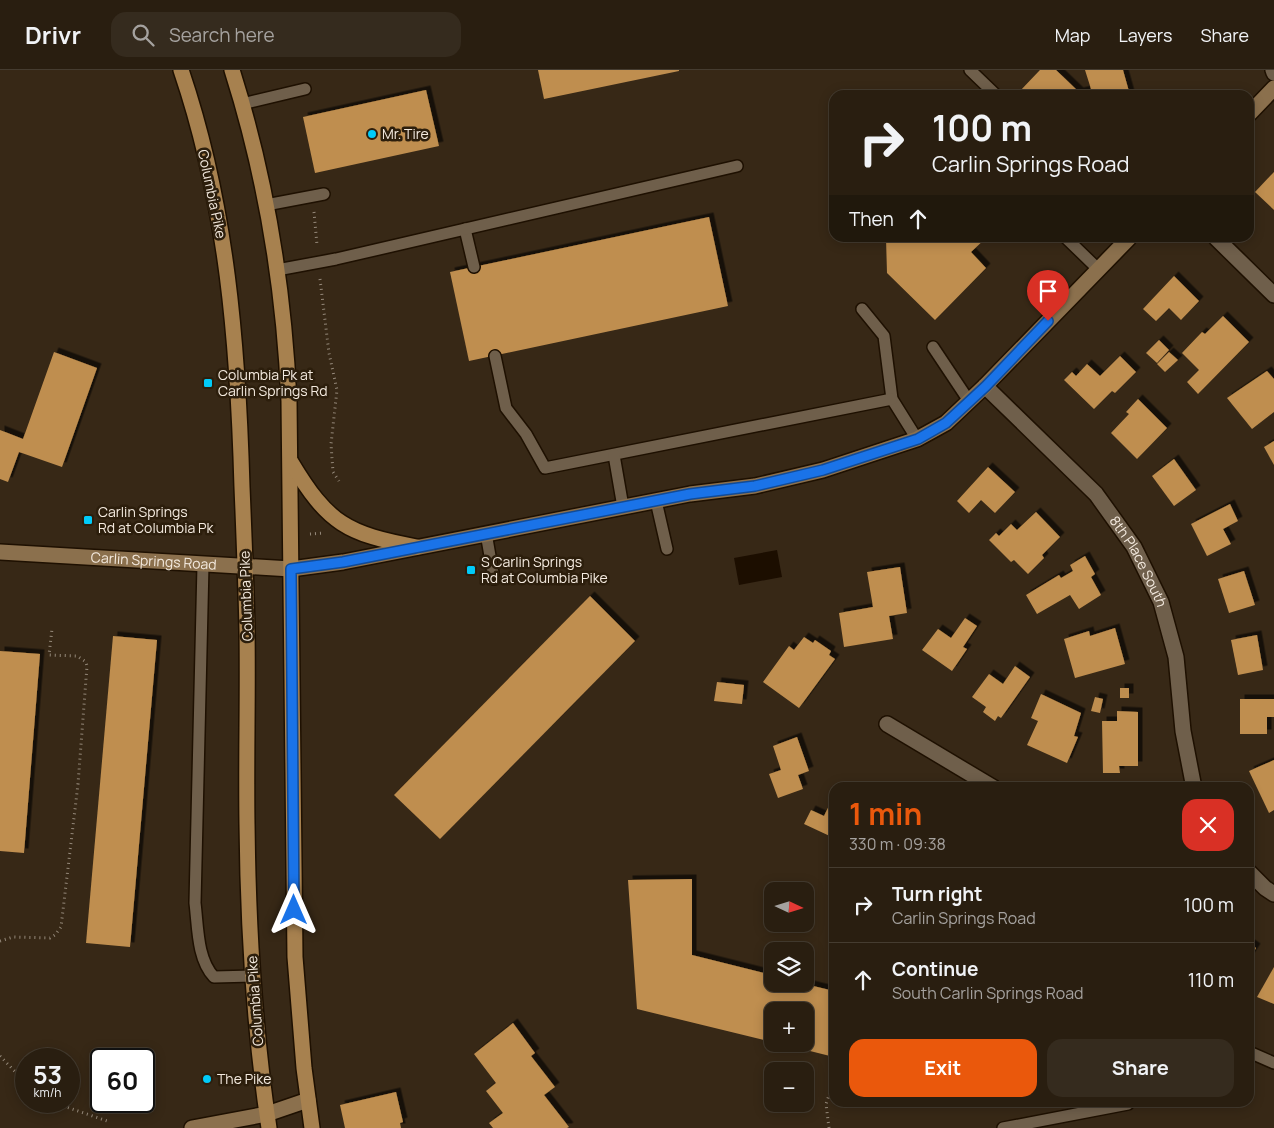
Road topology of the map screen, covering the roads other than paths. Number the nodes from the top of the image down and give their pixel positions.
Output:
1 (181, 70) edge
2 (232, 70) edge
3 (970, 70) edge
4 (1274, 88) edge
5 (305, 89) dead end
6 (991, 90) edge
7 (242, 104) junction
8 (1254, 109) edge
9 (737, 166) dead end
10 (324, 194) dead end
11 (266, 205) junction
12 (465, 229) junction
13 (1070, 242) edge
14 (1125, 242) edge
15 (1220, 242) edge
16 (474, 267) dead end
17 (1098, 269) junction
18 (277, 270) junction
19 (1274, 295) edge
20 (862, 310) dead end
21 (932, 347) dead end
22 (495, 356) dead end
23 (986, 386) junction
24 (892, 399) junction
25 (969, 401) junction
26 (918, 439) junction
27 (614, 455) junction
28 (290, 461) junction
29 (656, 501) junction
30 (623, 507) junction
31 (486, 534) junction
32 (417, 547) junction
33 (667, 549) dead end
34 (0, 552) edge
35 (203, 565) junction
36 (245, 567) junction
37 (291, 569) junction
38 (494, 579) dead end
39 (887, 724) dead end
40 (984, 782) edge
41 (1193, 782) edge
42 (1254, 877) edge
43 (1274, 894) edge
44 (253, 976) junction
45 (1254, 1054) edge
46 (1274, 1063) edge
47 (308, 1100) junction
48 (1112, 1107) edge
49 (268, 1121) edge
50 (192, 1128) edge
51 (312, 1128) edge
52 (1003, 1128) edge

1 - 36 main road, Columbia Pike
2 - 7 main road
3 - 6 lane
4 - 8 main road
5 - 7 lane
7 - 11 main road
9 - 12 lane
10 - 11 lane
11 - 18 main road
12 - 16 lane
12 - 18 lane
13 - 17 lane
14 - 17 main road, Carlin Springs Road
15 - 19 street
17 - 23 main road, Carlin Springs Road
18 - 28 main road
20 - 24 lane
21 - 25 lane
22 - 27 lane
23 - 25 main road, Carlin Springs Road
23 - 41 street, 8th Place South
24 - 26 lane
24 - 27 lane
25 - 26 main road, Carlin Springs Road
26 - 29 main road, Carlin Springs Road
27 - 30 lane
28 - 32 main road
28 - 37 main road
29 - 30 main road, Carlin Springs Road
29 - 33 lane
30 - 31 main road, Carlin Springs Road
31 - 32 main road, Carlin Springs Road
31 - 38 lane
32 - 37 main road, Carlin Springs Road
34 - 35 main road, Carlin Springs Road
35 - 36 main road, Carlin Springs Road
35 - 44 lane
36 - 37 main road, Carlin Springs Road
36 - 44 main road, Columbia Pike
37 - 47 main road
39 - 40 street
42 - 43 street
44 - 49 main road, Columbia Pike
45 - 46 lane
47 - 49 main road
47 - 51 main road
48 - 52 lane
49 - 50 main road

